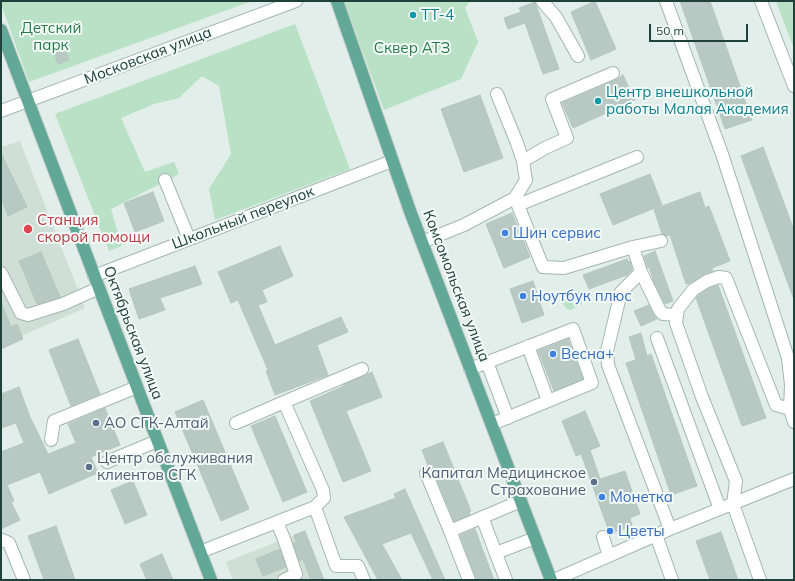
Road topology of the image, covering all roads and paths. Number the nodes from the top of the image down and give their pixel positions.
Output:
1 (296, 1) edge
2 (337, 1) edge
3 (542, 1) edge
4 (666, 1) edge
5 (761, 1) edge
6 (1, 30) edge
7 (578, 56) dead end
8 (613, 73) dead end
9 (794, 86) edge
10 (496, 94) dead end
11 (27, 101) junction
12 (1, 111) edge
13 (637, 157) dead end
14 (392, 161) junction
15 (523, 161) junction
16 (165, 180) dead end
17 (517, 201) junction
18 (189, 239) junction
19 (661, 241) dead end
20 (422, 242) junction
21 (633, 247) junction
22 (640, 272) junction
23 (1, 273) edge
24 (94, 276) junction
25 (98, 288) junction
26 (677, 314) junction
27 (657, 338) dead end
28 (528, 346) junction
29 (487, 362) junction
30 (362, 369) dead end
31 (470, 369) junction
32 (611, 374) junction
33 (592, 383) junction
34 (137, 387) junction
35 (548, 401) junction
36 (284, 402) junction
37 (790, 409) junction
38 (508, 418) junction
39 (794, 422) edge
40 (236, 423) dead end
41 (492, 424) junction
42 (51, 440) dead end
43 (157, 441) junction
44 (107, 462) dead end
45 (426, 473) dead end
46 (794, 479) edge
47 (521, 500) junction
48 (733, 504) junction
49 (315, 507) junction
50 (720, 509) junction
51 (482, 517) junction
52 (277, 522) junction
53 (670, 529) junction
54 (450, 531) junction
55 (656, 536) junction
56 (603, 537) dead end
57 (535, 538) junction
58 (1, 541) edge
59 (200, 552) junction
60 (496, 553) junction
61 (609, 556) junction
62 (24, 580) edge
63 (211, 580) edge
64 (284, 580) edge
65 (364, 580) edge
66 (469, 580) edge
67 (506, 580) edge
68 (552, 580) edge
69 (672, 580) edge
70 (760, 580) edge

1 - 11 street, Московская улица
2 - 14 main road, Комсомольская улица
3 - 7 street
4 - 37 street
5 - 9 street
6 - 11 main road, Октябрьская улица
8 - 15 street
10 - 15 street
11 - 12 street, Московская улица
11 - 24 main road, Октябрьская улица
13 - 17 street
14 - 18 street, Школьный переулок
14 - 20 main road, Комсомольская улица
15 - 17 street
16 - 18 street
17 - 20 street
17 - 21 street
18 - 24 street, Школьный переулок
19 - 21 street
20 - 31 main road, Комсомольская улица
21 - 22 street
22 - 26 street
22 - 32 street
23 - 25 street
24 - 25 main road, Октябрьская улица
25 - 34 main road, Октябрьская улица
26 - 37 street
26 - 48 street
27 - 50 street
28 - 29 street
28 - 33 street
28 - 35 street
29 - 31 street
29 - 38 street
30 - 36 street
31 - 41 main road, Комсомольская улица
32 - 33 street
32 - 53 street
33 - 35 street
34 - 42 street
34 - 43 main road, Октябрьская улица
35 - 38 street
36 - 40 street
36 - 49 street
37 - 39 street
38 - 41 street
41 - 47 main road, Комсомольская улица
43 - 44 street
43 - 59 main road, Октябрьская улица
45 - 54 street
46 - 48 street
47 - 51 street
47 - 57 main road, Комсомольская улица
48 - 50 street
48 - 70 street
49 - 52 street
49 - 65 street
50 - 53 street
51 - 54 street
51 - 60 street
52 - 59 street
52 - 64 street
53 - 55 street
54 - 66 street
55 - 61 street
55 - 69 street
56 - 61 street
57 - 60 street
57 - 68 main road, Комсомольская улица
58 - 62 street
59 - 63 main road, Октябрьская улица
60 - 67 street
61 - 68 street

